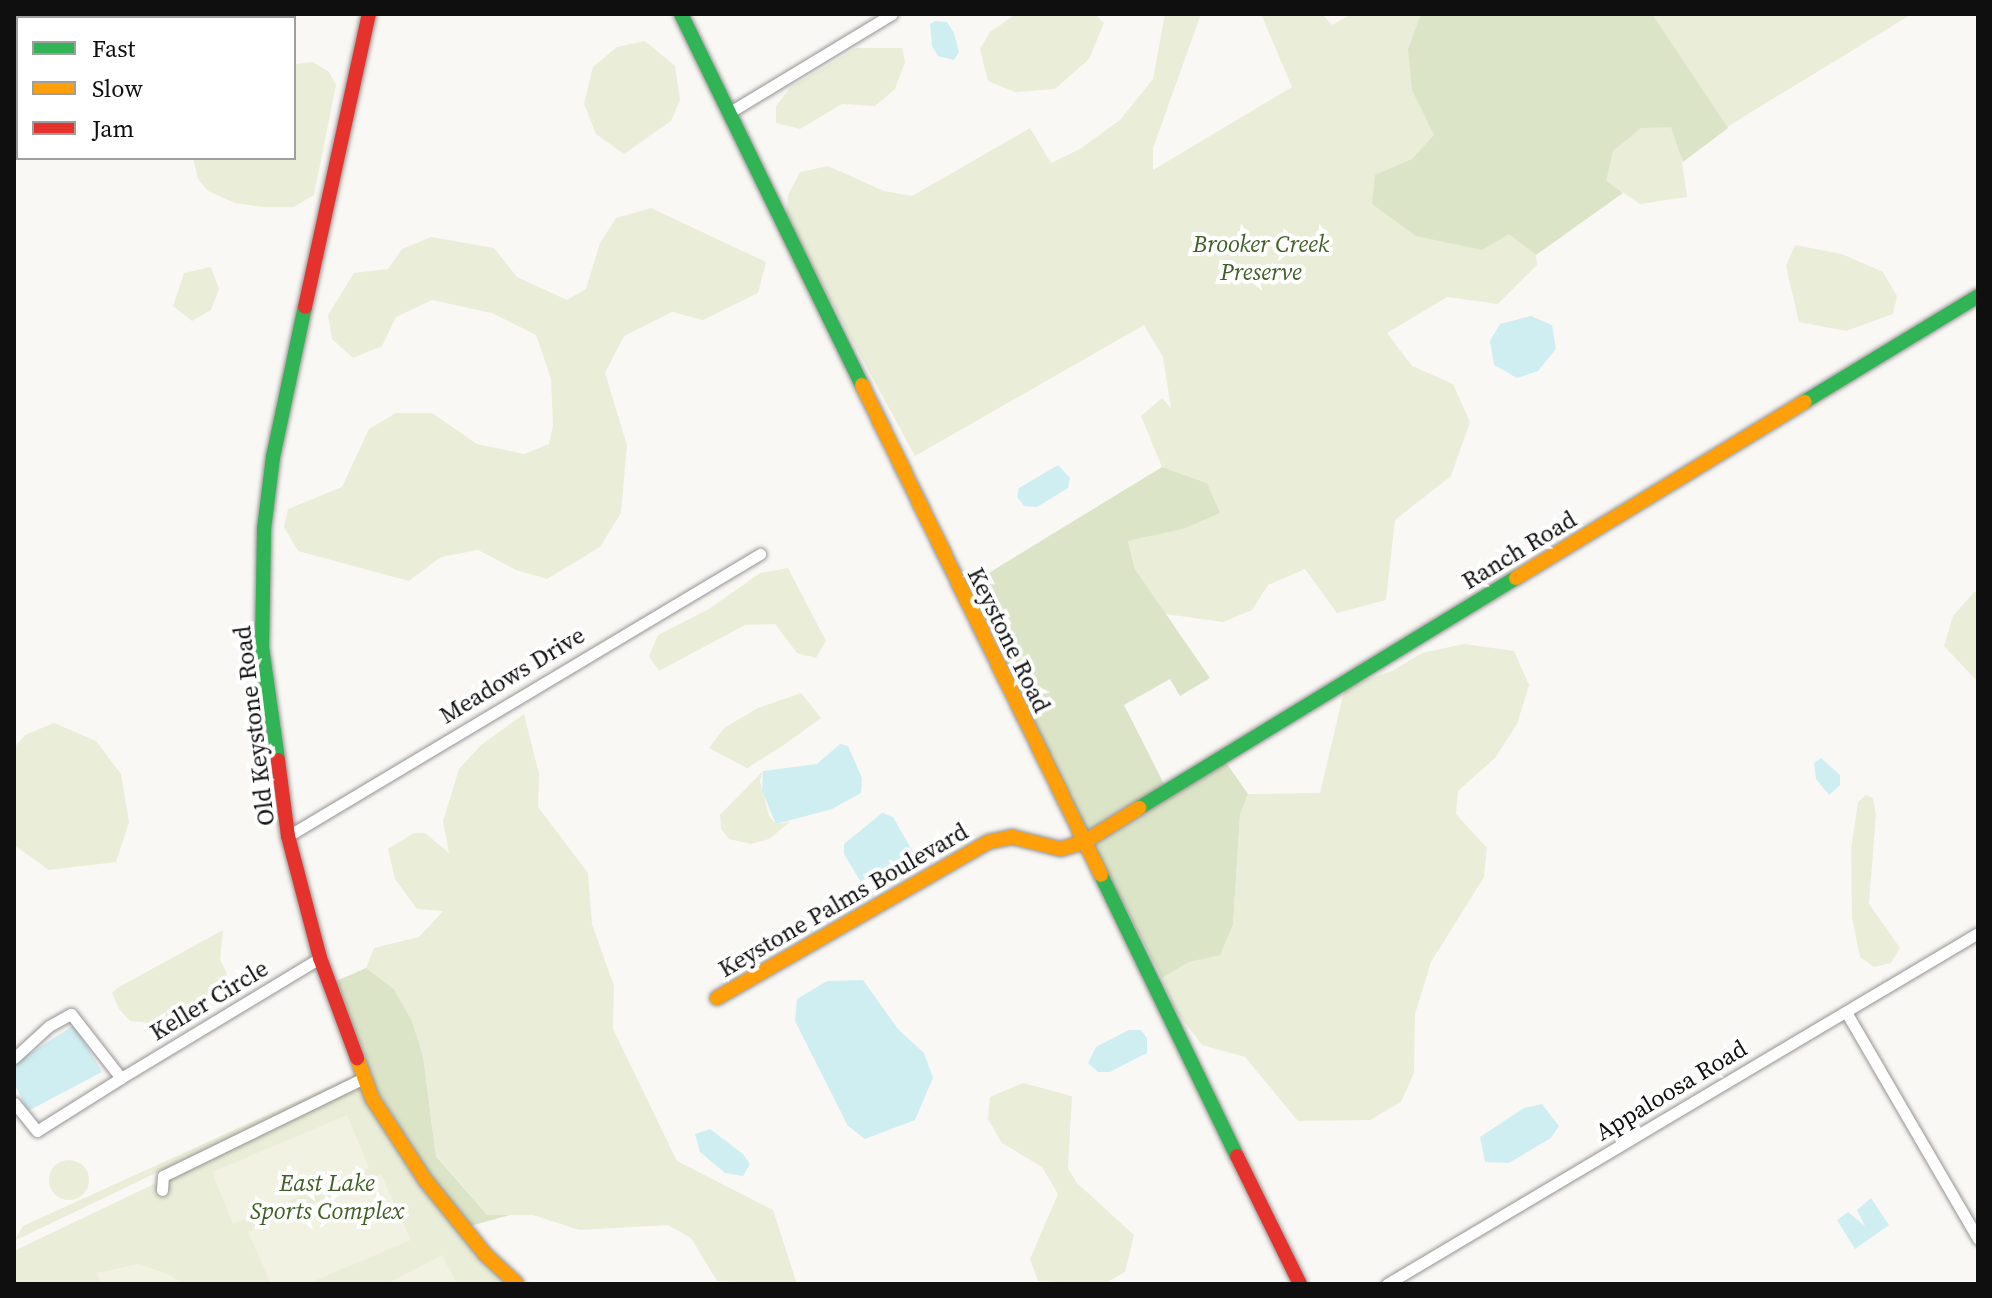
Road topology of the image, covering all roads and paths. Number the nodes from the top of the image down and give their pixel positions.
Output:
1 (369, 14) edge
2 (681, 14) edge
3 (892, 14) edge
4 (730, 112) junction
5 (1978, 296) edge
6 (760, 554) dead end
7 (288, 836) junction
8 (1084, 842) junction
9 (1978, 933) edge
10 (320, 958) junction
11 (717, 998) dead end
12 (1846, 1012) junction
13 (14, 1058) edge
14 (121, 1078) junction
15 (364, 1078) junction
16 (14, 1103) edge
17 (162, 1190) dead end
18 (1978, 1239) edge
19 (517, 1284) edge
20 (1300, 1284) edge
21 (1387, 1284) edge

1 - 7 street, Old Keystone Road
2 - 4 street, Keystone Road
3 - 4 street
4 - 8 street, Keystone Road
5 - 8 street, Ranch Road
6 - 7 street, Meadows Drive
7 - 10 street, Old Keystone Road
8 - 11 street, Keystone Palms Boulevard
8 - 20 street, Keystone Road
9 - 12 street, Appaloosa Road
10 - 14 street, Keller Circle
10 - 15 street, Old Keystone Road
12 - 18 street
12 - 21 street, Appaloosa Road
13 - 14 street
14 - 16 street, Keller Circle
15 - 17 street
15 - 19 street, Old Keystone Road

